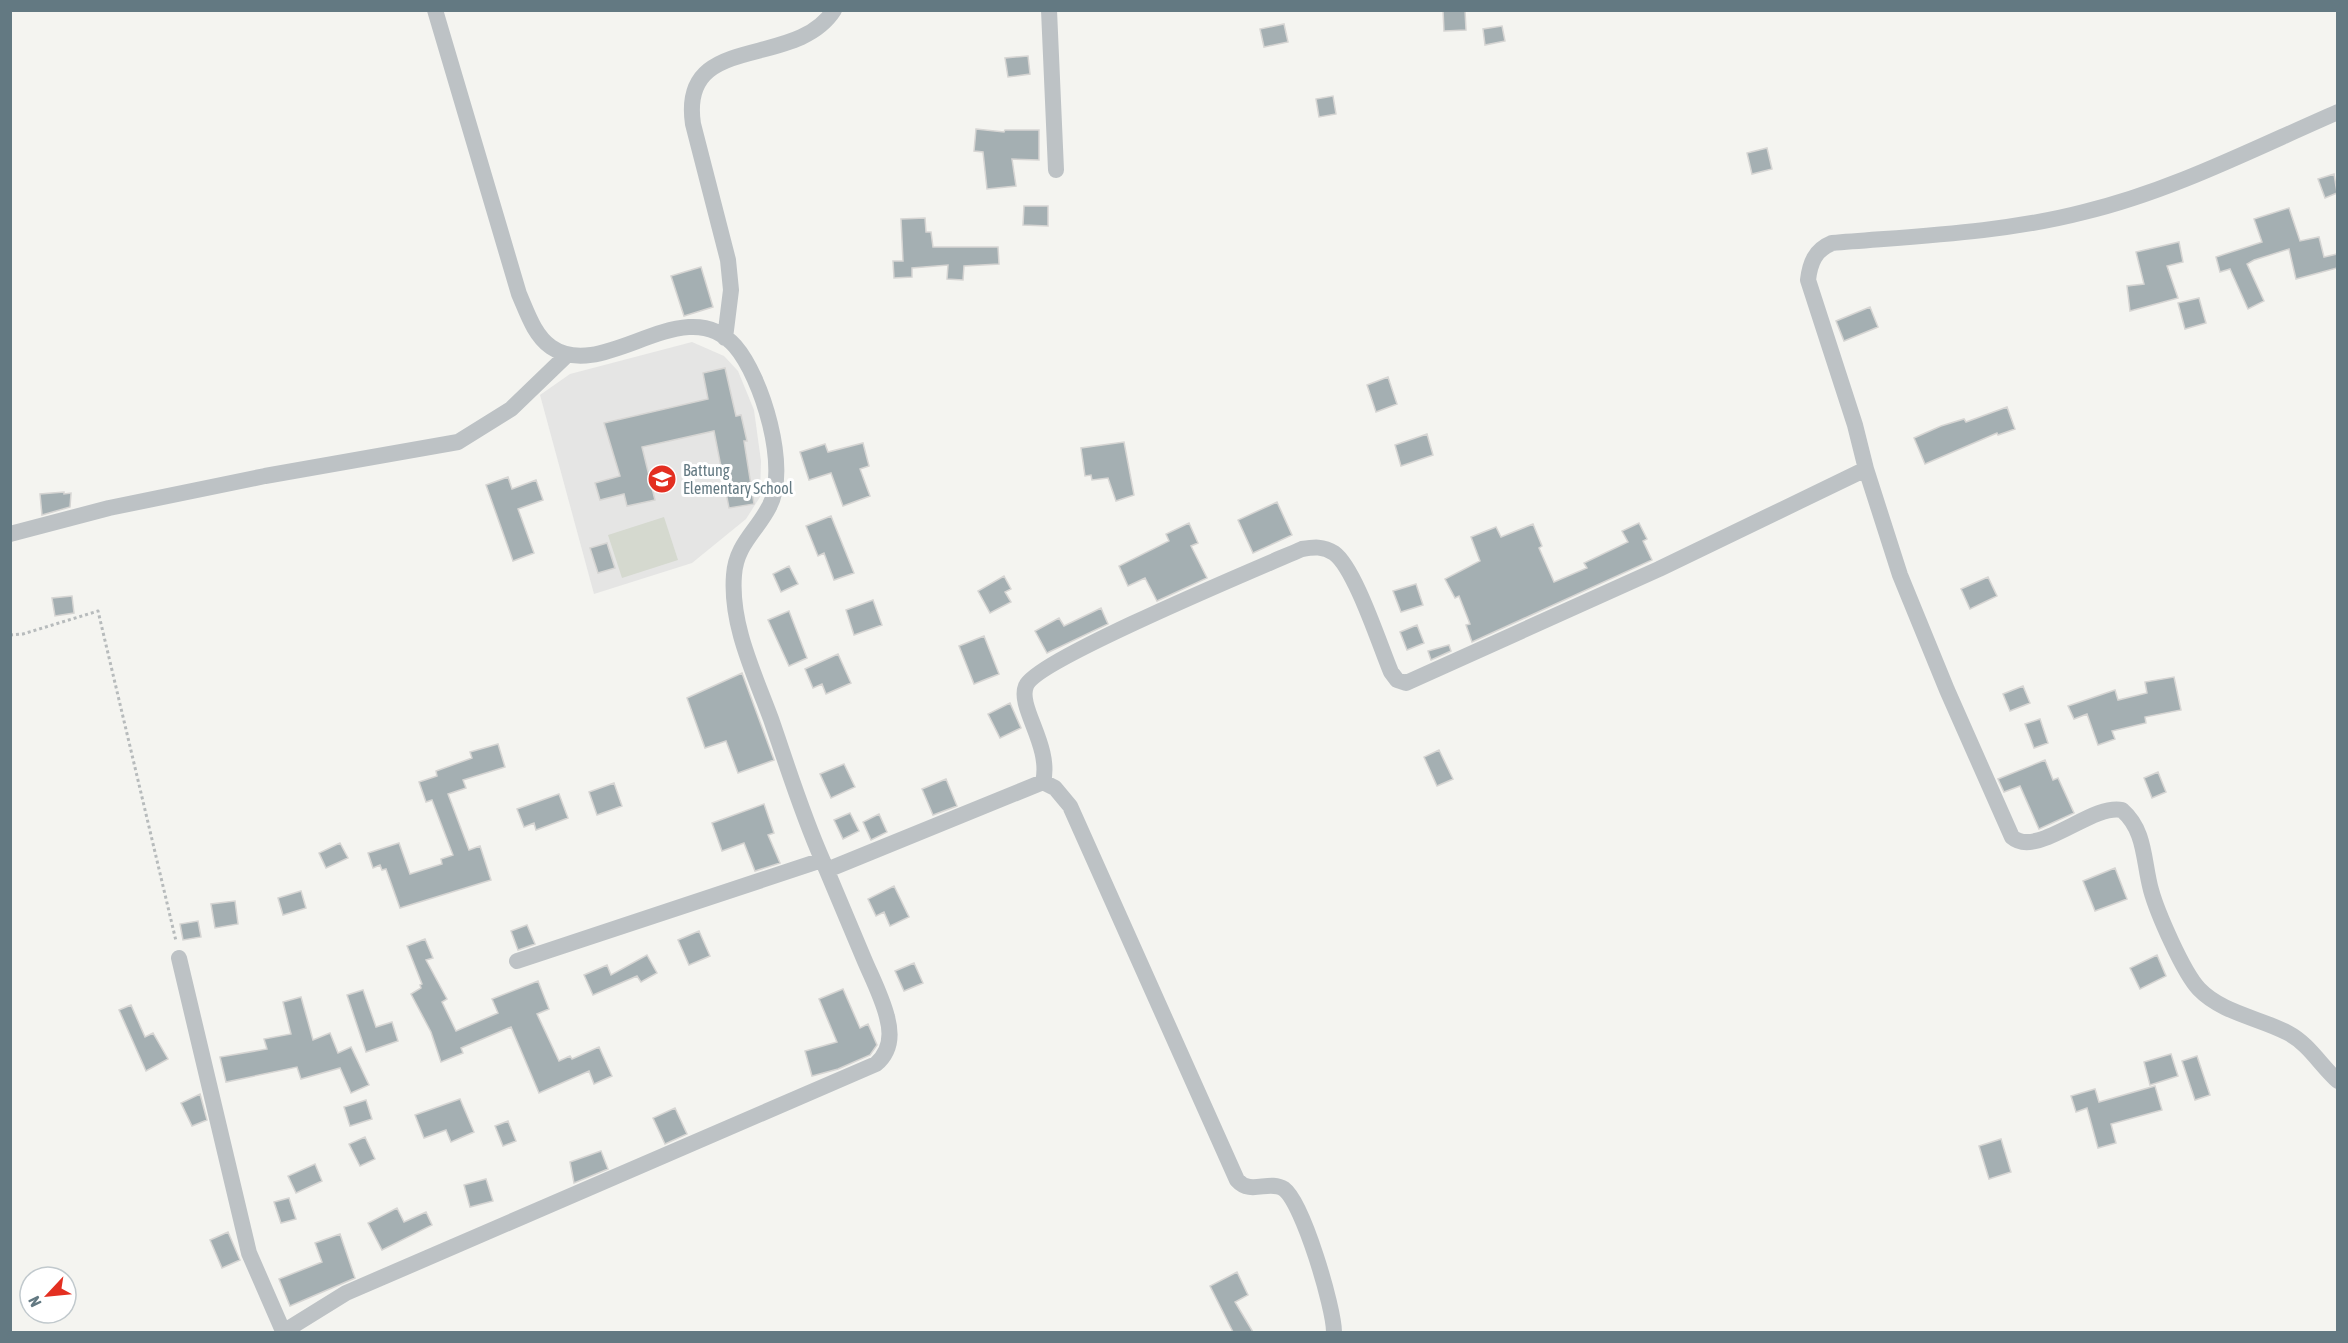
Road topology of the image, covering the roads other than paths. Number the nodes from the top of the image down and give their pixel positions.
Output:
1 (435, 10) edge
2 (834, 10) edge
3 (1049, 10) edge
4 (2337, 112) edge
5 (1056, 170) dead end
6 (725, 338) junction
7 (567, 356) junction
8 (1866, 469) junction
9 (10, 534) edge
10 (1043, 782) junction
11 (824, 865) junction
12 (179, 958) road end
13 (517, 961) dead end
14 (2337, 1081) edge
15 (283, 1332) edge
16 (1334, 1332) edge

1 - 7 street
2 - 6 street
3 - 5 street
4 - 8 street
6 - 7 street
6 - 11 street
7 - 9 street
8 - 10 street
8 - 14 street
10 - 11 street
10 - 16 street
11 - 13 street
11 - 15 street
12 - 15 street

